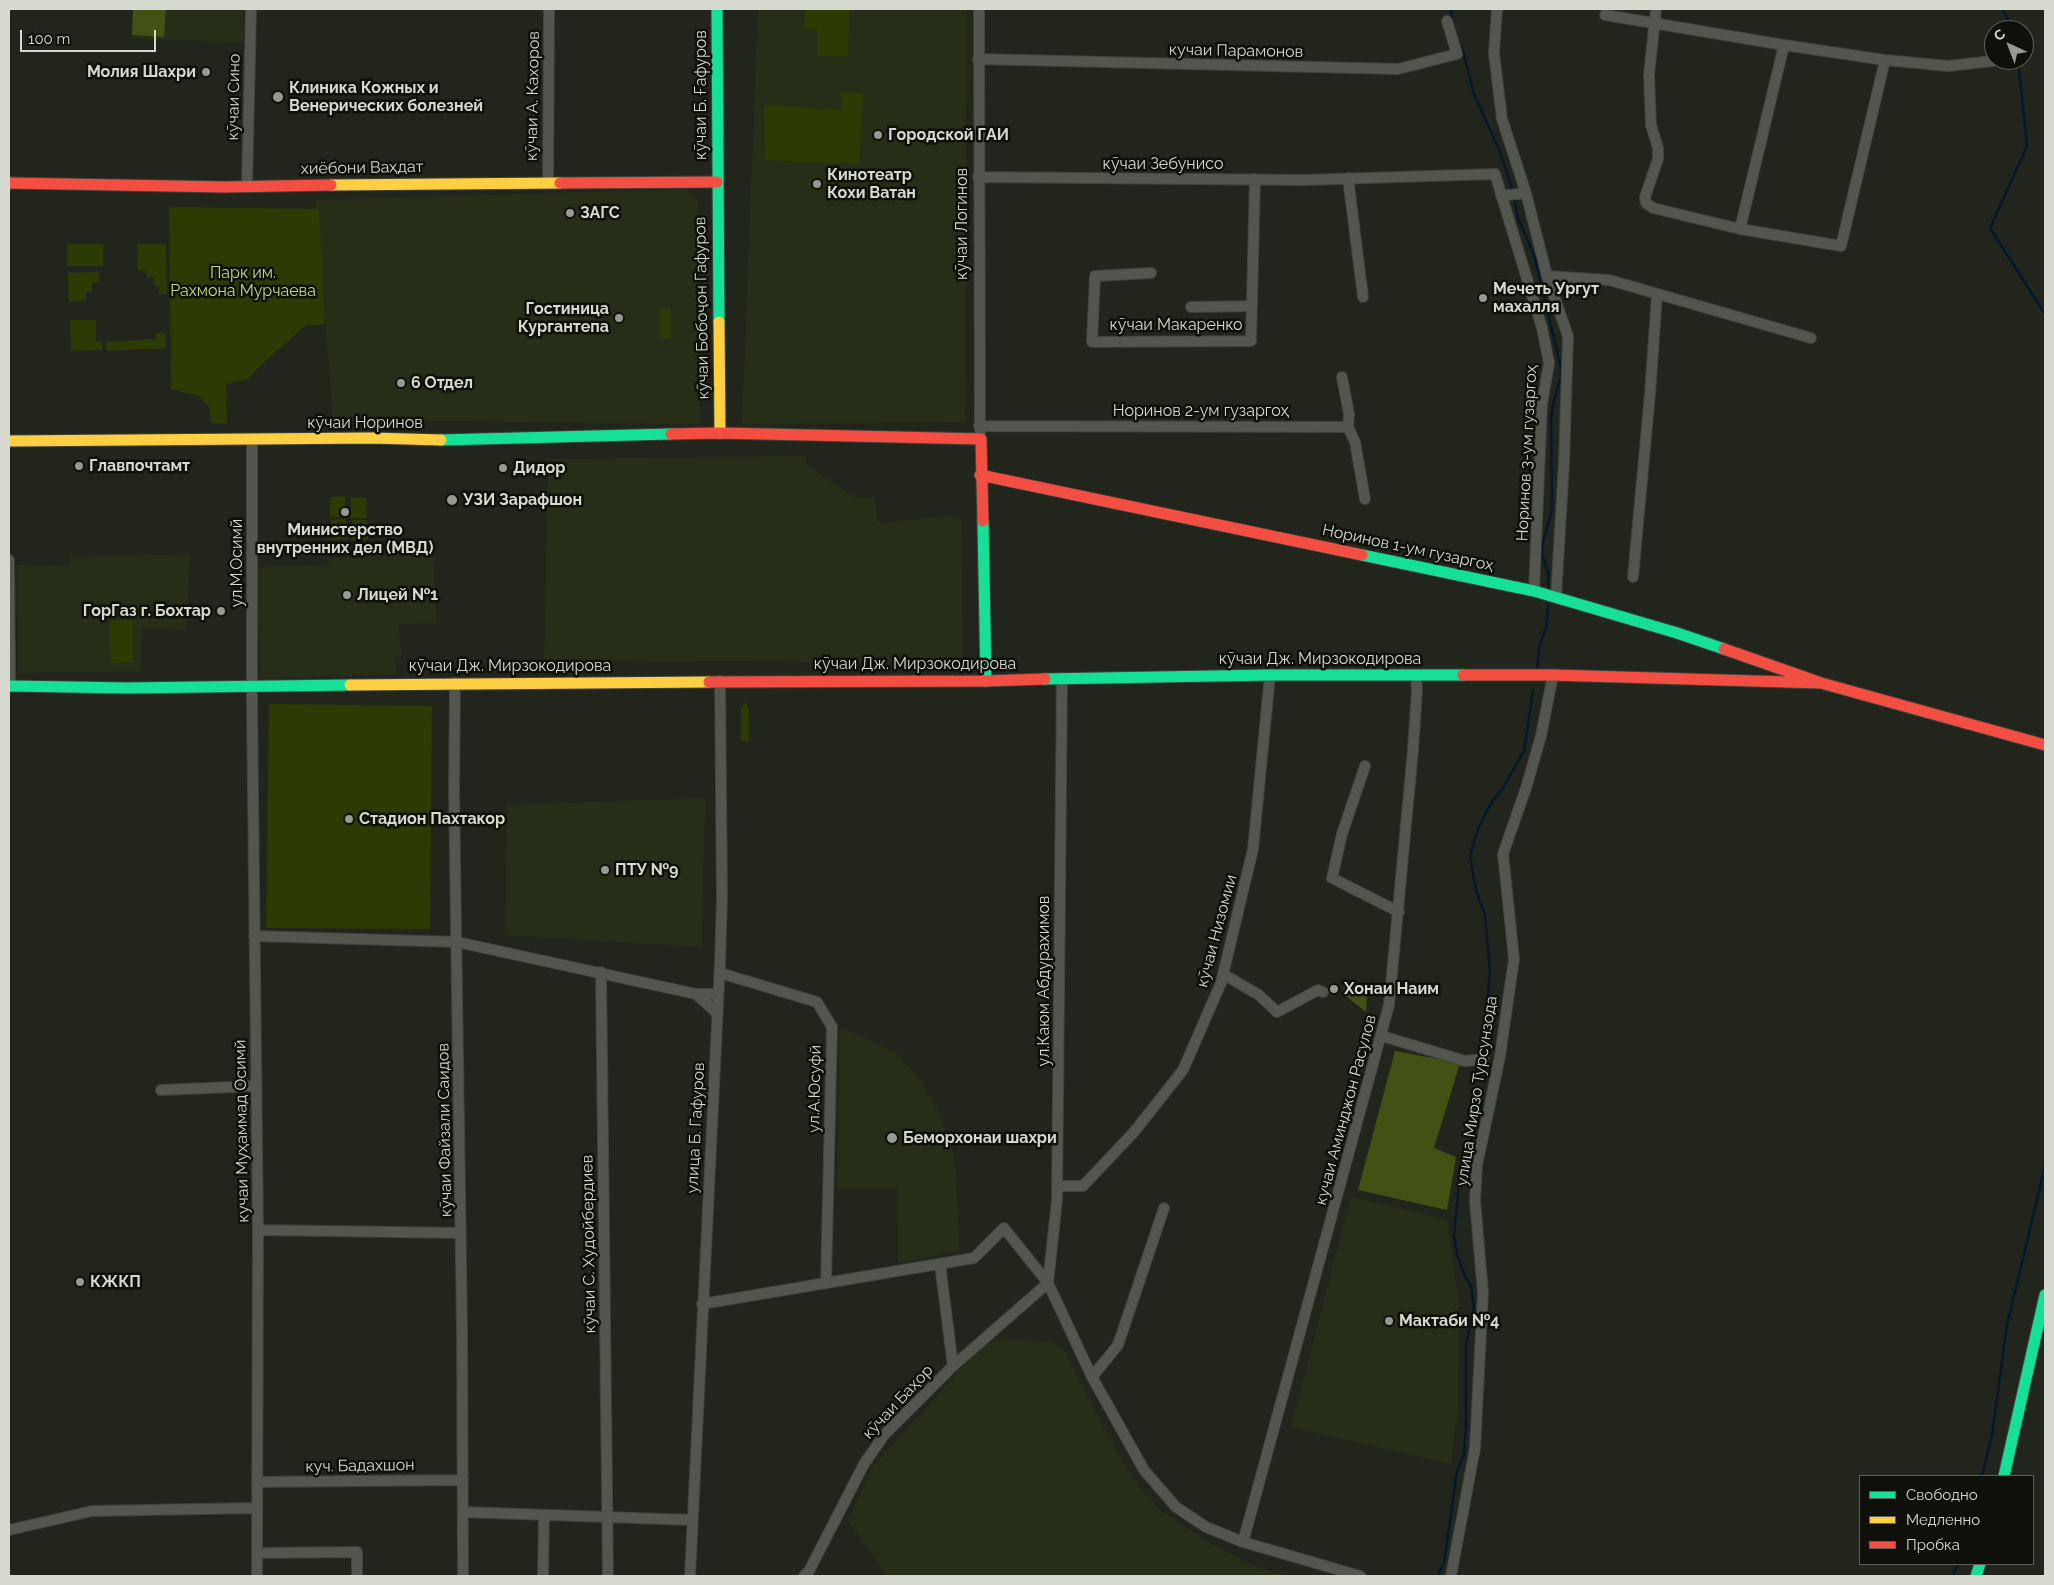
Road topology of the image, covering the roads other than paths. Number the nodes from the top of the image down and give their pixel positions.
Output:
1 (250, 9) edge
2 (549, 9) edge
3 (718, 9) edge
4 (979, 9) edge
5 (1497, 9) edge
6 (1656, 9) edge
7 (1605, 15) dead end
8 (1447, 21) dead end
9 (1654, 23) junction
10 (1784, 45) junction
11 (978, 59) junction
12 (1885, 60) junction
13 (1984, 62) edge
14 (1495, 174) joint
15 (978, 177) junction
16 (1348, 178) junction
17 (1255, 179) junction
18 (717, 182) junction
19 (9, 183) edge
20 (548, 183) junction
21 (247, 186) junction
22 (1526, 193) junction
23 (1501, 196) junction
24 (1740, 229) junction
25 (1151, 273) dead end
26 (1547, 276) junction
27 (1657, 294) junction
28 (1363, 297) dead end
29 (1252, 306) junction
30 (1191, 307) dead end
31 (1811, 338) dead end
32 (1342, 378) dead end
33 (980, 426) junction
34 (1348, 427) junction
35 (720, 433) junction
36 (981, 439) junction
37 (252, 440) junction
38 (9, 441) edge
39 (980, 475) junction
40 (1365, 499) dead end
41 (9, 560) edge
42 (1633, 577) dead end
43 (1547, 594) junction
44 (1270, 675) junction
45 (1416, 675) junction
46 (1553, 675) junction
47 (1062, 678) junction
48 (720, 681) junction
49 (986, 681) junction
50 (455, 683) junction
51 (1821, 683) junction
52 (9, 686) edge
53 (253, 686) junction
54 (2045, 745) edge
55 (1365, 766) dead end
56 (1398, 912) junction
57 (254, 936) junction
58 (458, 942) junction
59 (601, 972) junction
60 (720, 972) junction
61 (1223, 974) junction
62 (1323, 992) dead end
63 (696, 994) junction
64 (718, 994) junction
65 (718, 1014) junction
66 (1382, 1036) junction
67 (1484, 1059) dead end
68 (256, 1086) junction
69 (161, 1090) dead end
70 (1058, 1186) junction
71 (1164, 1208) dead end
72 (258, 1230) junction
73 (461, 1233) junction
74 (940, 1264) junction
75 (826, 1283) junction
76 (1048, 1284) junction
77 (2045, 1295) edge
78 (702, 1304) junction
79 (953, 1366) junction
80 (1092, 1377) junction
81 (2004, 1475) edge
82 (463, 1480) junction
83 (257, 1482) junction
84 (257, 1508) junction
85 (463, 1512) junction
86 (544, 1516) junction
87 (607, 1516) junction
88 (692, 1520) junction
89 (9, 1530) edge
90 (1243, 1542) junction
91 (257, 1553) junction
92 (810, 1575) edge
93 (257, 1576) edge
94 (357, 1576) edge
95 (463, 1576) edge
96 (543, 1576) edge
97 (608, 1576) edge
98 (690, 1576) edge
99 (1360, 1576) edge
100 (1451, 1576) edge

1 - 21 street, кӯчаи Сино
2 - 20 street, кӯчаи А. Кахоров
3 - 18 street, кӯчаи Б. Ғафуров
4 - 11 street, кӯчаи Логинов
5 - 22 street
6 - 9 street
7 - 9 street
8 - 11 street, кучаи Парамонов
9 - 10 street
9 - 24 street
10 - 12 street
10 - 24 street
11 - 15 street, кӯчаи Логинов
12 - 13 street
12 - 24 street
14 - 16 street, кӯчаи Зебунисо
14 - 23 street, Норинов 3-ум гузаргоҳ
15 - 17 street, кӯчаи Зебунисо
15 - 33 street, кӯчаи Логинов
16 - 17 street, кӯчаи Зебунисо
16 - 28 street
17 - 29 street, кӯчаи Макаренко
18 - 20 street, хиёбони Ваҳдат
18 - 35 street, кӯчаи Бобоҷон Гафуров
19 - 21 street, хиёбони Ваҳдат
20 - 21 street, хиёбони Ваҳдат
22 - 23 street
22 - 26 street
23 - 43 street, Норинов 3-ум гузаргоҳ
25 - 29 street, кӯчаи Макаренко
26 - 27 street
26 - 43 street
27 - 31 street
27 - 42 street
29 - 30 street
32 - 34 street
33 - 34 street, Норинов 2-ум гузаргоҳ
33 - 36 street, кӯчаи Логинов
34 - 40 street
35 - 36 street, кӯчаи Норинов
35 - 37 street, кӯчаи Норинов
36 - 39 street
37 - 38 street, кӯчаи Норинов
37 - 53 street, ул.М.Осимй
39 - 43 street, Норинов 1-ум гузаргоҳ
39 - 49 street
41 - 52 street
43 - 51 street, Норинов 1-ум гузаргоҳ
44 - 45 street, кӯчаи Дж. Мирзокодирова
44 - 47 street, кӯчаи Дж. Мирзокодирова
44 - 61 street, кӯчаи Низомии
45 - 46 street, кӯчаи Дж. Мирзокодирова
45 - 56 street, кучаи Аминджон Расулов
46 - 51 street, кӯчаи Дж. Мирзокодирова
46 - 100 street, улица Мирзо Турсунзода
47 - 49 street, кӯчаи Дж. Мирзокодирова
47 - 70 street, ул.Каюм Абдурахимов
48 - 49 street, кӯчаи Дж. Мирзокодирова
48 - 50 street, кӯчаи Дж. Мирзокодирова
48 - 60 street, улица Б. Гафуров
50 - 53 street, кӯчаи Дж. Мирзокодирова
50 - 58 street, кӯчаи Файзали Саидов
51 - 54 street
52 - 53 street, кӯчаи Дж. Мирзокодирова
53 - 57 street, кучаи Муҳаммад Осимй
55 - 56 street
56 - 66 street, кучаи Аминджон Расулов
57 - 58 street
57 - 68 street, кучаи Муҳаммад Осимй
58 - 59 street
58 - 73 street, кӯчаи Файзали Саидов
59 - 63 street
59 - 87 street, кӯчаи С. Худойбердиев
60 - 64 street, улица Б. Гафуров
60 - 75 street, ул.А.Юсуфй
61 - 62 street
61 - 70 street, кӯчаи Низомии
63 - 64 street
63 - 65 street
64 - 65 street, улица Б. Гафуров
65 - 78 street, улица Б. Гафуров
66 - 67 street
66 - 90 street, кучаи Аминджон Расулов
68 - 69 street
68 - 72 street, кучаи Муҳаммад Осимй
70 - 76 street, ул.Каюм Абдурахимов
71 - 80 street
72 - 73 street
72 - 83 street, кучаи Муҳаммад Осимй
73 - 82 street, кӯчаи Файзали Саидов
74 - 75 street
74 - 76 street
74 - 79 street
75 - 78 street
76 - 79 street, кӯчаи Баҳор
76 - 80 street
77 - 81 street
78 - 88 street, улица Б. Гафуров
79 - 92 street, кӯчаи Баҳор
80 - 90 street
82 - 83 street, куч. Бадахшон
82 - 85 street, кӯчаи Файзали Саидов
83 - 84 street, кучаи Муҳаммад Осимй
84 - 89 street
84 - 91 street, кучаи Муҳаммад Осимй
85 - 86 street
85 - 95 street, кӯчаи Файзали Саидов
86 - 87 street
86 - 96 street
87 - 88 street
87 - 97 street, кӯчаи С. Худойбердиев
88 - 98 street, улица Б. Гафуров
90 - 99 street
91 - 93 street, кучаи Муҳаммад Осимй
91 - 94 street

